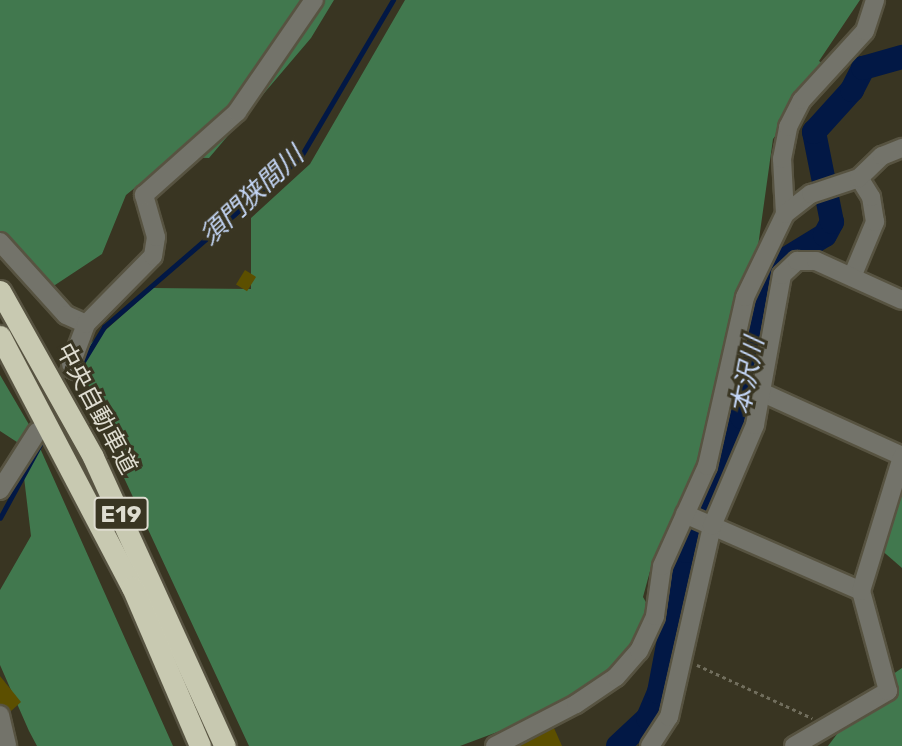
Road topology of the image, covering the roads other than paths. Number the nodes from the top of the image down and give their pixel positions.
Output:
1 (314, 0) edge
2 (875, 0) edge
3 (902, 148) edge
4 (859, 178) junction
5 (785, 214) junction
6 (0, 242) edge
7 (852, 277) junction
8 (0, 291) edge
9 (902, 300) edge
10 (86, 324) junction
11 (0, 336) edge
12 (71, 364) tunnel mouth
13 (761, 393) junction
14 (37, 432) tunnel mouth
15 (902, 456) edge
16 (0, 490) edge
17 (685, 514) junction
18 (712, 526) junction
19 (861, 591) junction
20 (0, 715) edge
21 (7, 746) edge
22 (200, 746) edge
23 (225, 746) edge
24 (495, 746) edge
25 (650, 746) edge
26 (794, 746) edge

1 - 10 street
2 - 5 street
3 - 4 street
4 - 5 street
4 - 7 street
5 - 17 street
6 - 10 street
7 - 9 street
7 - 13 street
8 - 23 highway, 中央自動車道 / E19
10 - 12 street
11 - 22 highway, 中央自動車道 / E19
13 - 15 street
13 - 18 street
14 - 16 street
15 - 19 street
17 - 18 street
17 - 24 street
18 - 19 street
18 - 25 street
19 - 26 street
20 - 21 street

